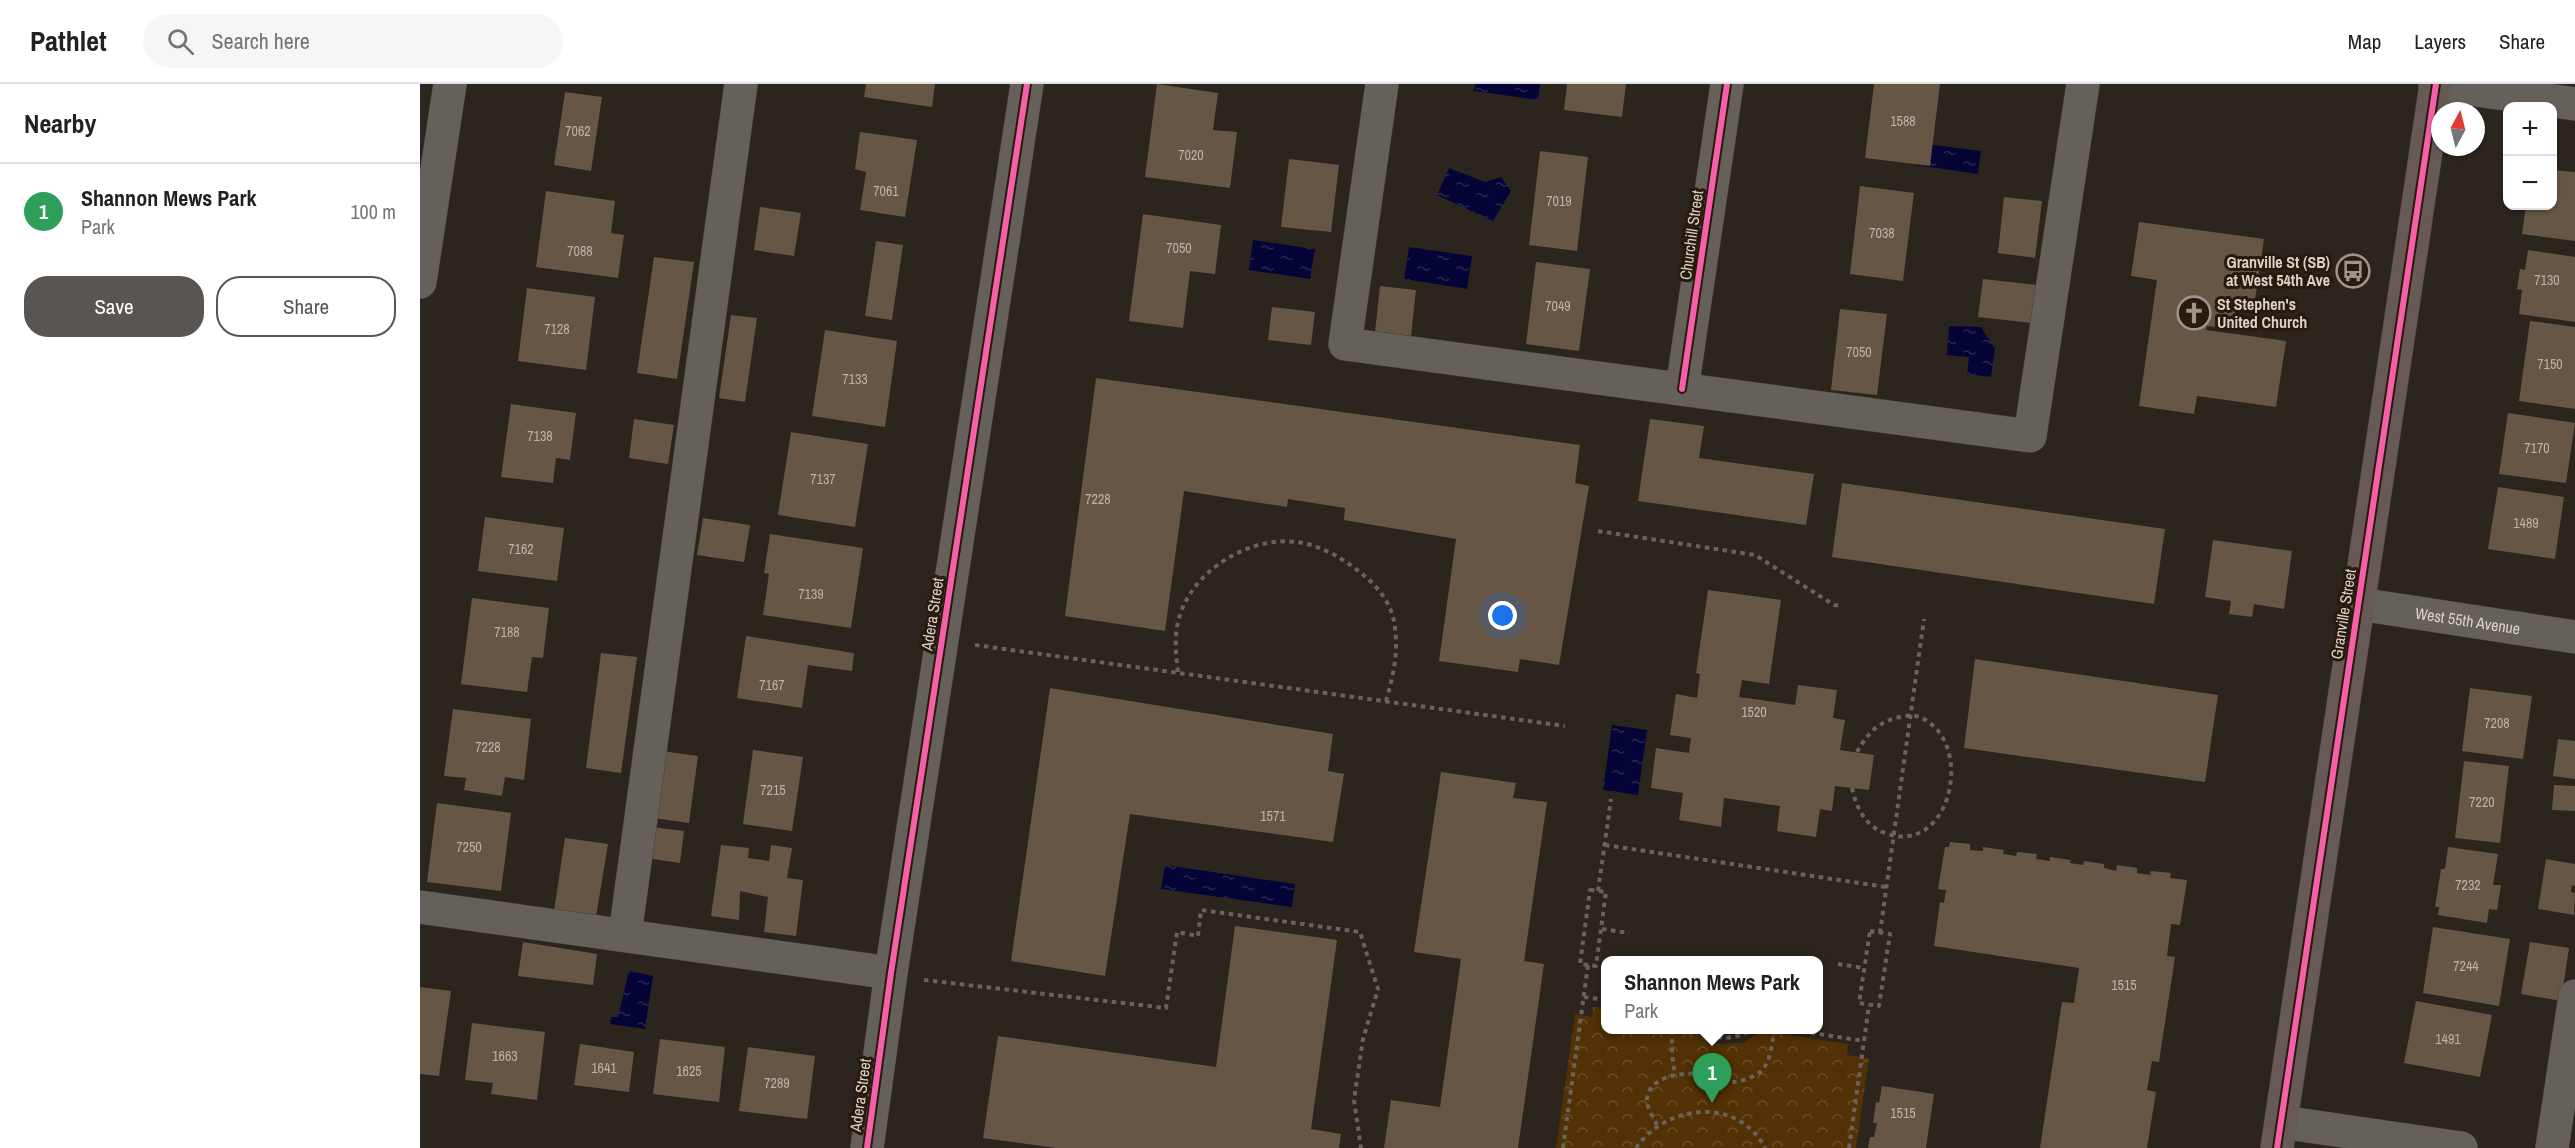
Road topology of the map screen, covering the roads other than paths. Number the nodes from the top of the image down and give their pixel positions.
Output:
1 (450, 84) edge
2 (741, 84) edge
3 (1027, 84) edge
4 (1382, 84) edge
5 (1727, 84) edge
6 (2083, 84) edge
7 (2436, 84) edge
8 (2575, 104) edge
9 (420, 282) edge
10 (1682, 389) junction
11 (2359, 604) junction
12 (2575, 637) edge
13 (420, 908) edge
14 (625, 935) junction
15 (891, 973) junction
16 (2575, 996) edge
17 (2279, 1135) edge
18 (867, 1148) edge
19 (2461, 1148) edge
20 (2552, 1148) edge

1 - 9 street
2 - 14 street
3 - 15 street, Adera Street
4 - 10 street
5 - 10 street, Churchill Street
6 - 10 street
7 - 8 street
7 - 11 highway, Granville Street
11 - 12 street, West 55th Avenue
11 - 17 highway, Granville Street
13 - 14 street
14 - 15 street
15 - 18 street, Adera Street
16 - 20 street
17 - 19 street

